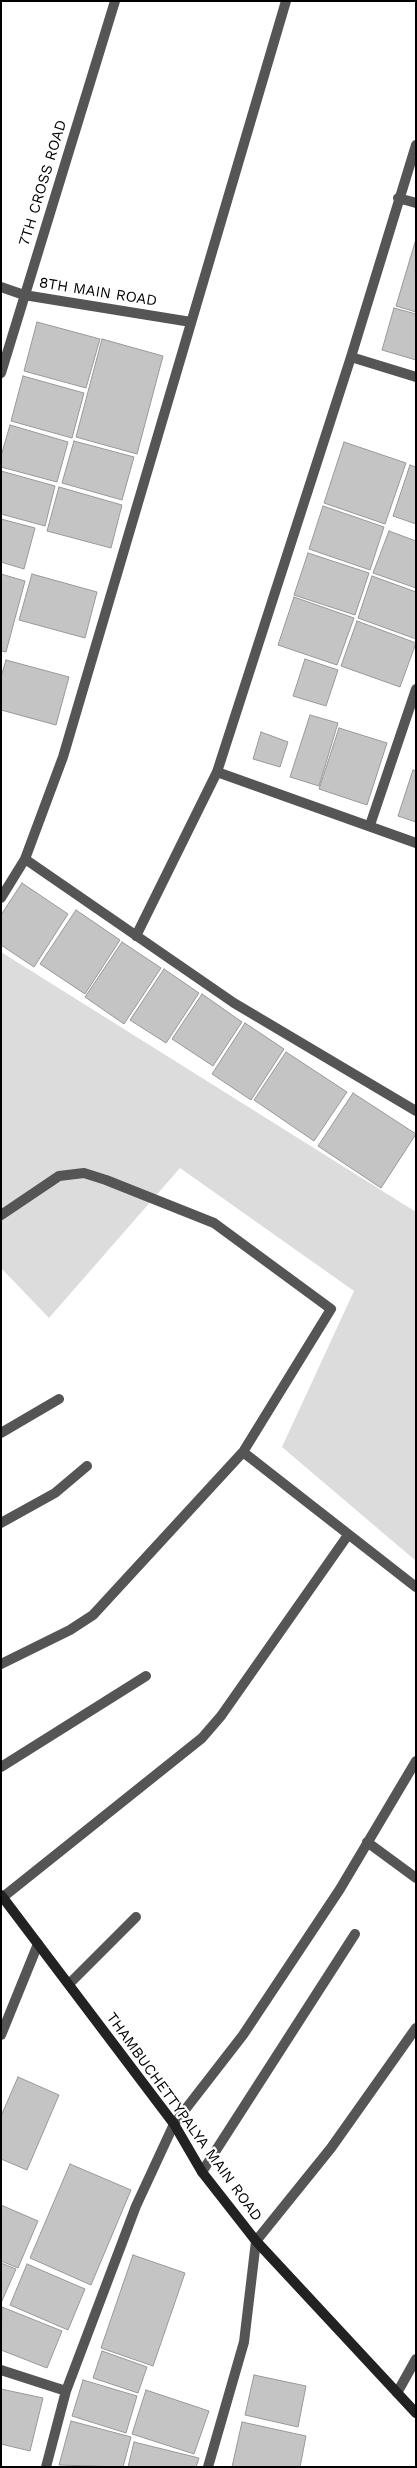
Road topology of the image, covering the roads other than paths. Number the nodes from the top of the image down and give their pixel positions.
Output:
1 (115, 1) edge
2 (286, 1) edge
3 (416, 145) edge
4 (398, 198) junction
5 (416, 204) edge
6 (1, 287) edge
7 (24, 295) junction
8 (191, 322) junction
9 (351, 357) junction
10 (1, 373) edge
11 (416, 377) edge
12 (416, 689) edge
13 (217, 772) junction
14 (370, 825) junction
15 (416, 843) edge
16 (26, 859) junction
17 (1, 898) edge
18 (136, 936) junction
19 (416, 1111) edge
20 (1, 1215) edge
21 (59, 1398) dead end
22 (1, 1433) edge
23 (243, 1452) junction
24 (87, 1466) dead end
25 (1, 1523) edge
26 (348, 1535) junction
27 (416, 1587) edge
28 (1, 1664) edge
29 (146, 1676) dead end
30 (416, 1761) edge
31 (1, 1766) edge
32 (367, 1842) junction
33 (416, 1878) edge
34 (2, 1896) edge
35 (136, 1917) dead end
36 (355, 1934) dead end
37 (38, 1944) junction
38 (69, 1984) junction
39 (416, 2028) edge
40 (1, 2035) edge
41 (174, 2124) junction
42 (202, 2172) junction
43 (256, 2241) junction
44 (416, 2359) edge
45 (1, 2370) edge
46 (66, 2391) junction
47 (397, 2393) junction
48 (416, 2413) edge
49 (46, 2467) edge
50 (208, 2467) edge

1 - 7 street, 7TH CROSS ROAD
2 - 8 street
3 - 4 street
4 - 5 street
4 - 9 street
6 - 7 street, 8TH MAIN ROAD
7 - 8 street, 8TH MAIN ROAD
7 - 10 street, 7TH CROSS ROAD
8 - 16 street
9 - 11 street
9 - 13 street
12 - 14 street
13 - 14 street
13 - 18 street
14 - 15 street
16 - 17 street
16 - 18 street
18 - 19 street
20 - 23 street
21 - 22 street
23 - 26 street
23 - 28 street
24 - 25 street
26 - 27 street
26 - 34 street
29 - 31 street
30 - 32 street
32 - 33 street
32 - 41 street
34 - 37 main road, THAMBUCHETTYPALYA MAIN ROAD
35 - 38 street
36 - 42 street
37 - 38 main road, THAMBUCHETTYPALYA MAIN ROAD
37 - 40 street
38 - 41 main road, THAMBUCHETTYPALYA MAIN ROAD
39 - 43 street
41 - 42 main road, THAMBUCHETTYPALYA MAIN ROAD
41 - 46 street
42 - 43 main road, THAMBUCHETTYPALYA MAIN ROAD
43 - 47 main road, THAMBUCHETTYPALYA MAIN ROAD
43 - 50 street
44 - 47 street
45 - 46 street
46 - 49 street
47 - 48 main road, THAMBUCHETTYPALYA MAIN ROAD

